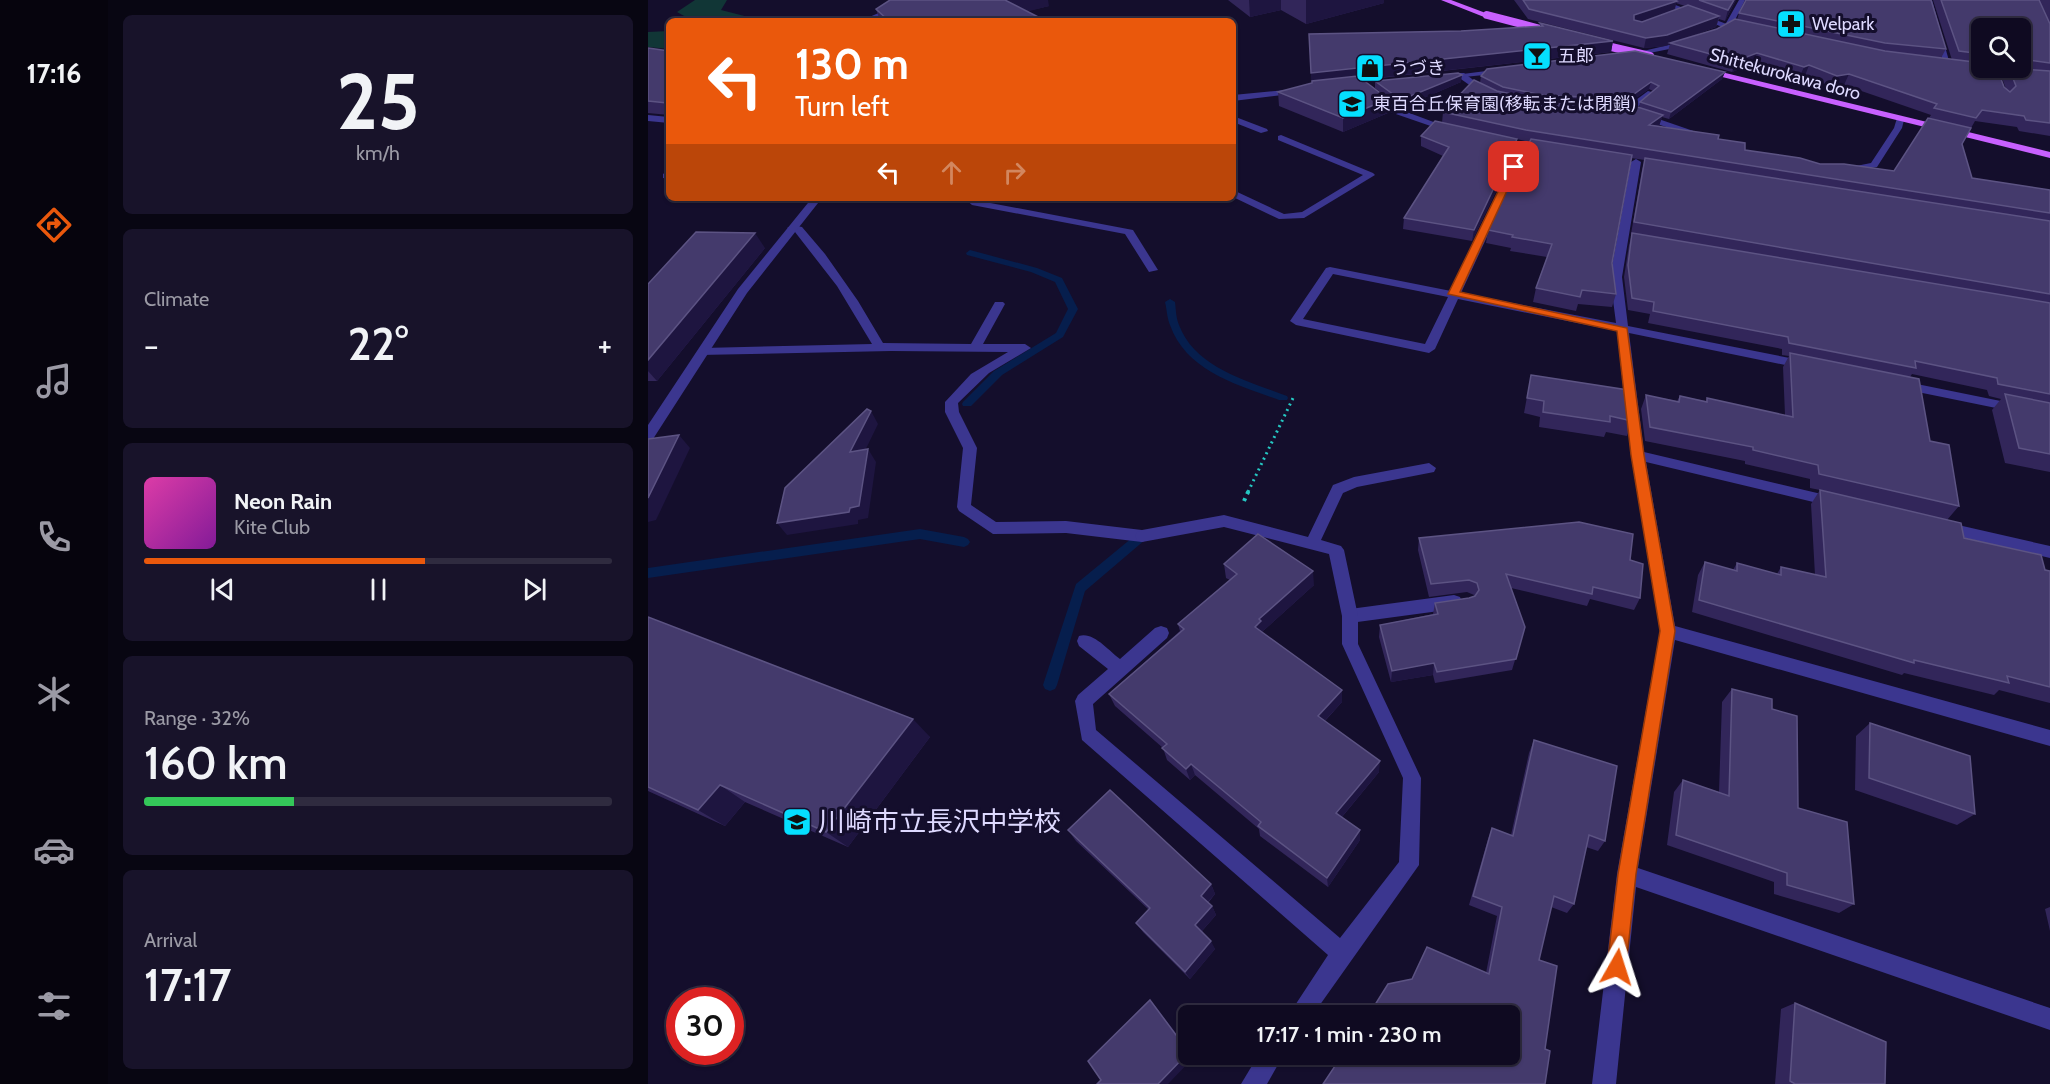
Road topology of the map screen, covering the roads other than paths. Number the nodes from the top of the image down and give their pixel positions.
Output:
1 (915, 0) edge
2 (1444, 0) edge
3 (1655, 0) edge
4 (1742, 0) edge
5 (1930, 3) edge
6 (1920, 5) edge
7 (1686, 11) junction
8 (1676, 15) edge
9 (871, 18) edge
10 (1732, 27) junction
11 (1556, 33) edge
12 (1701, 39) edge
13 (1589, 41) edge
14 (1692, 41) edge
15 (1654, 57) edge
16 (1612, 58) edge
17 (1937, 65) edge
18 (1948, 66) junction
19 (1698, 68) edge
20 (1960, 68) edge
21 (1508, 70) edge
22 (1461, 75) junction
23 (2031, 78) edge
24 (1428, 79) edge
25 (2050, 79) edge
26 (1362, 85) edge
27 (1303, 90) edge
28 (1651, 93) edge
29 (1496, 96) edge
30 (1236, 98) edge
31 (648, 118) edge
32 (666, 120) edge
33 (1236, 120) edge
34 (1900, 120) junction
35 (1264, 132) dead end
36 (1459, 132) edge
37 (1281, 138) dead end
38 (1717, 141) edge
39 (1524, 145) edge
40 (2050, 155) edge
41 (1636, 162) edge
42 (1838, 170) edge
43 (1236, 194) edge
44 (814, 201) edge
45 (971, 201) edge
46 (792, 228) junction
47 (1153, 270) dead end
48 (1454, 294) junction
49 (999, 304) dead end
50 (1622, 328) junction
51 (976, 346) junction
52 (880, 348) junction
53 (703, 352) junction
54 (1819, 368) edge
55 (1888, 382) edge
56 (2050, 415) edge
57 (648, 436) edge
58 (1638, 455) junction
59 (1429, 468) dead end
60 (1844, 504) edge
61 (1935, 525) edge
62 (1312, 543) junction
63 (2050, 552) edge
64 (1466, 601) edge
65 (1350, 616) junction
66 (1668, 631) junction
67 (1161, 633) dead end
68 (1084, 641) dead end
69 (1120, 669) junction
70 (2050, 738) edge
71 (1627, 874) junction
72 (1342, 953) junction
73 (1307, 1005) edge
74 (2050, 1019) edge
75 (1266, 1065) edge
76 (1253, 1084) edge
77 (1604, 1084) edge

1 - 9 street
2 - 11 main road, bridge
3 - 7 street
4 - 10 street
5 - 6 street
5 - 18 street
7 - 8 street
7 - 10 street
10 - 12 street
13 - 15 main road, bridge
14 - 16 street
17 - 18 street
18 - 20 street
19 - 34 main road, Shittekurokawa doro
21 - 22 street
22 - 24 street
22 - 29 street
23 - 25 street
26 - 36 street
27 - 30 street
28 - 38 street
31 - 32 street
33 - 35 street
34 - 40 main road, Shittekurokawa doro
34 - 42 street
37 - 43 street
39 - 48 street
41 - 50 street
44 - 46 street
45 - 47 street
46 - 52 street
46 - 53 street
48 - 48 street
48 - 50 street
49 - 51 street
50 - 54 street
50 - 58 street
51 - 52 street
51 - 62 street
52 - 53 street
53 - 57 street
55 - 56 street
58 - 60 street
58 - 66 street
59 - 62 street
61 - 63 street
62 - 65 street
64 - 65 street
65 - 72 street
66 - 70 street
66 - 71 street
67 - 69 street
68 - 69 street
69 - 72 street
71 - 74 street
71 - 77 street
72 - 73 street
75 - 76 street

